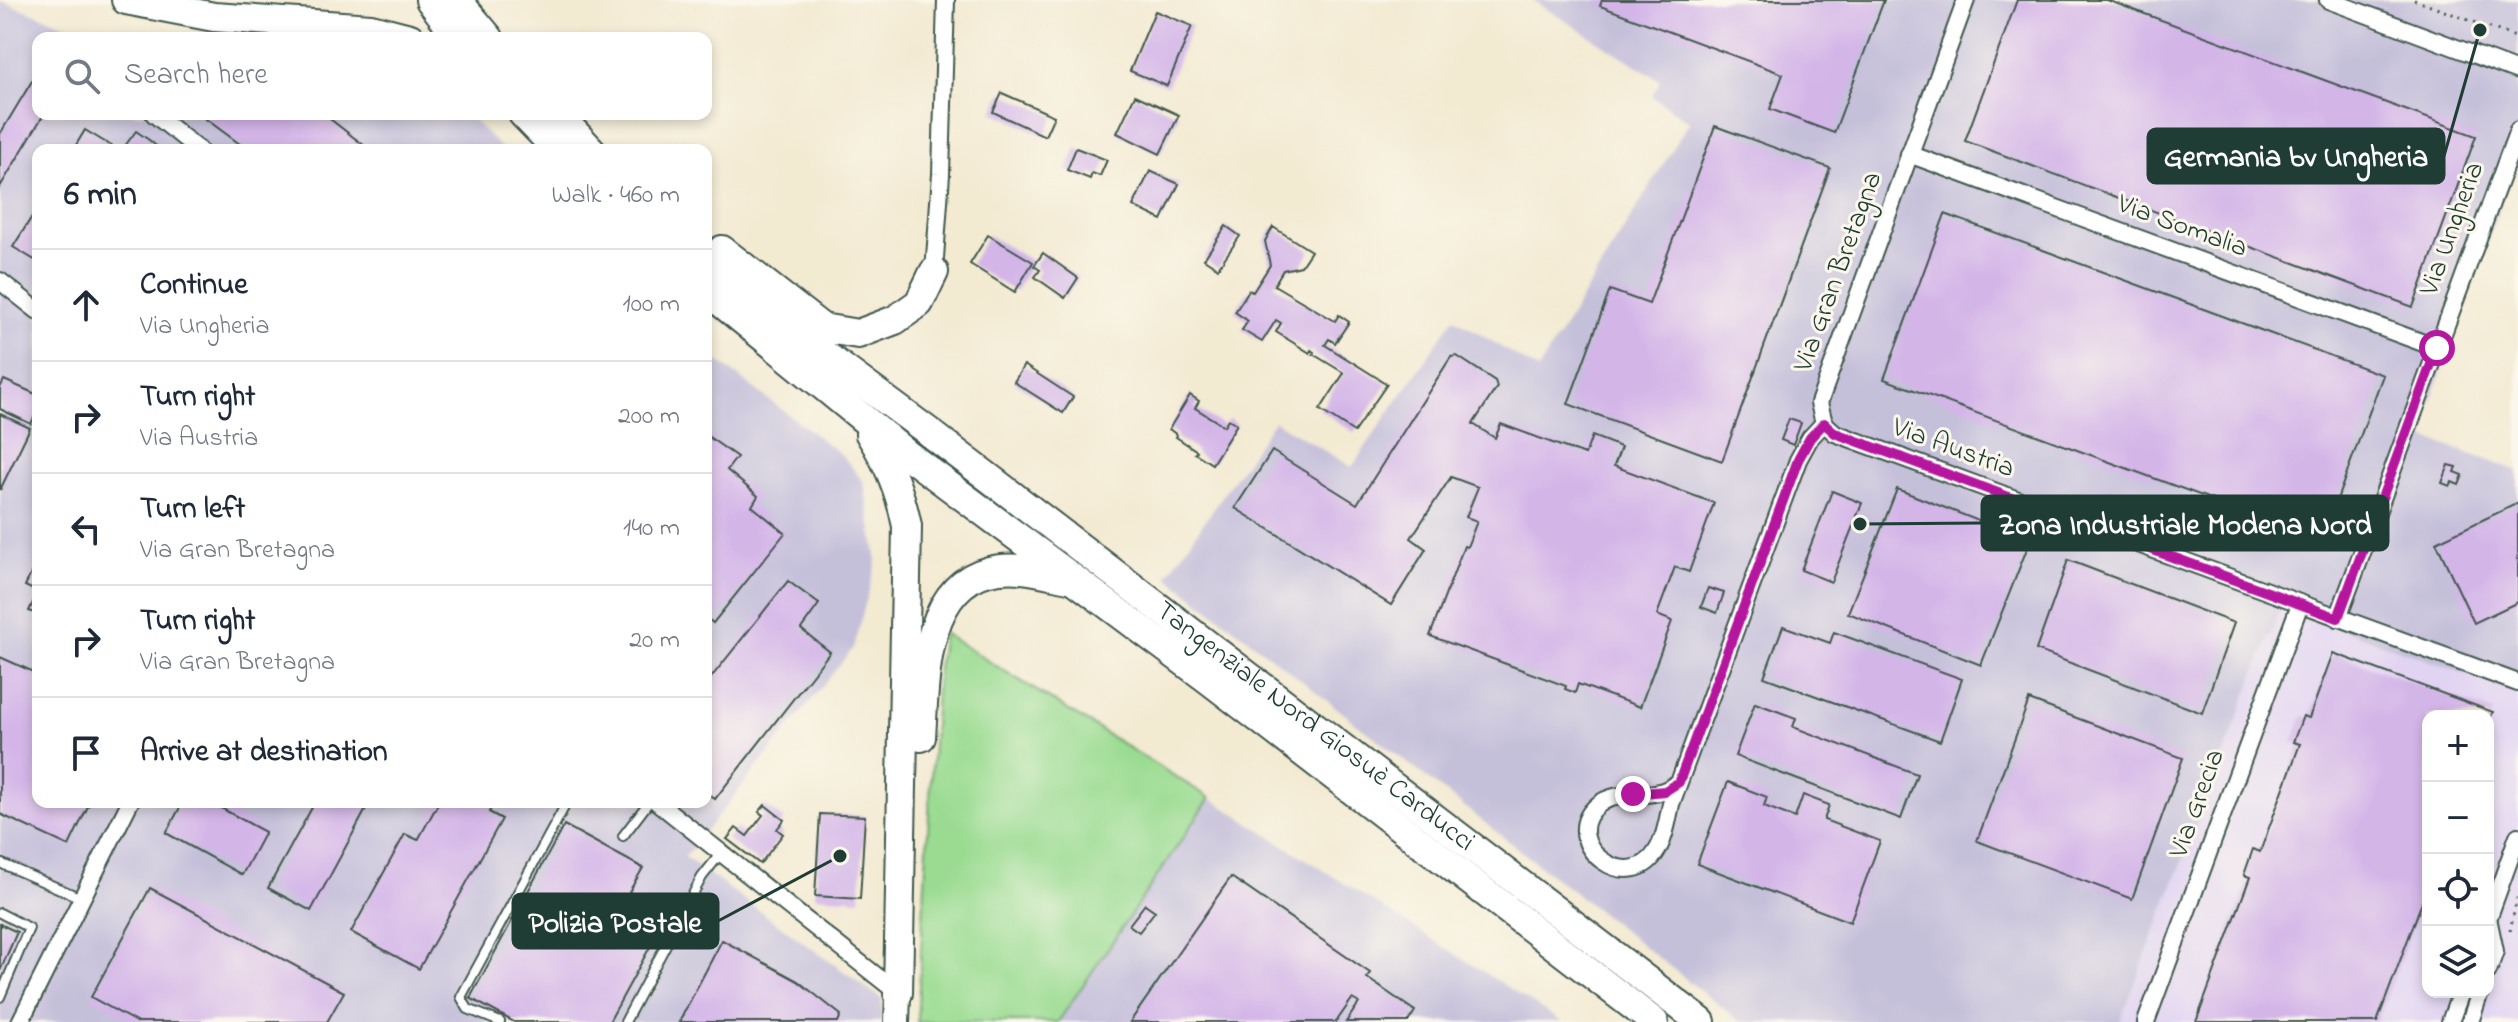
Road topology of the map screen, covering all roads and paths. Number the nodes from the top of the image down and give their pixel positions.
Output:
1 (126, 0) edge
2 (430, 0) edge
3 (946, 0) edge
4 (1966, 0) edge
5 (2328, 0) edge
6 (2414, 0) edge
7 (460, 2) edge
8 (387, 32) edge
9 (454, 32) edge
10 (484, 32) edge
11 (2518, 38) edge
12 (2518, 71) edge
13 (162, 120) edge
14 (529, 120) edge
15 (563, 120) edge
16 (2518, 130) edge
17 (192, 144) edge
18 (552, 144) edge
19 (585, 144) edge
20 (1909, 154) junction
21 (712, 244) edge
22 (712, 264) edge
23 (934, 272) joint
24 (0, 281) edge
25 (712, 296) edge
26 (32, 306) edge
27 (2437, 348) junction
28 (856, 411) junction
29 (1824, 423) junction
30 (1076, 579) junction
31 (2300, 604) junction
32 (2338, 618) junction
33 (2518, 683) edge
34 (1679, 782) junction
35 (127, 808) edge
36 (564, 808) edge
37 (644, 808) edge
38 (665, 808) edge
39 (623, 836) dead end
40 (2518, 836) edge
41 (721, 853) junction
42 (0, 863) edge
43 (82, 899) junction
44 (2494, 902) edge
45 (0, 913) edge
46 (898, 993) junction
47 (0, 997) edge
48 (2459, 998) edge
49 (2478, 998) edge
50 (20, 1022) edge
51 (500, 1022) edge
52 (625, 1022) edge
53 (897, 1022) edge
54 (1654, 1022) edge
55 (1701, 1022) edge
56 (2146, 1022) edge
57 (2450, 1022) edge
58 (2470, 1022) edge

1 - 8 highway
2 - 9 highway
3 - 23 street
4 - 20 street, Via Gran Bretagna
5 - 12 street
6 - 11 path
7 - 10 highway
13 - 17 street
14 - 18 highway
15 - 19 highway
16 - 27 street, Via Ungheria
20 - 27 street, Via Somalia
20 - 29 street, Via Gran Bretagna
21 - 23 highway
22 - 55 highway, Tangenziale Nord Giosuè Carducci
24 - 26 street
25 - 28 highway, Tangenziale Nord Giosuè Carducci
27 - 32 street, Via Ungheria
28 - 30 highway, Tangenziale Nord Giosuè Carducci
28 - 46 highway
29 - 31 street, Via Austria
29 - 34 street
30 - 46 highway
30 - 54 highway, Tangenziale Nord Giosuè Carducci
31 - 32 street, Via Austria
31 - 56 street, Via Grecia
32 - 33 street, Via Austria
34 - 34 street
35 - 43 street
36 - 51 lane
37 - 39 lane
38 - 41 street
40 - 44 street
41 - 46 street
41 - 52 lane
42 - 43 lane
43 - 50 street
45 - 47 lane
46 - 53 main road
48 - 57 street
49 - 58 street

